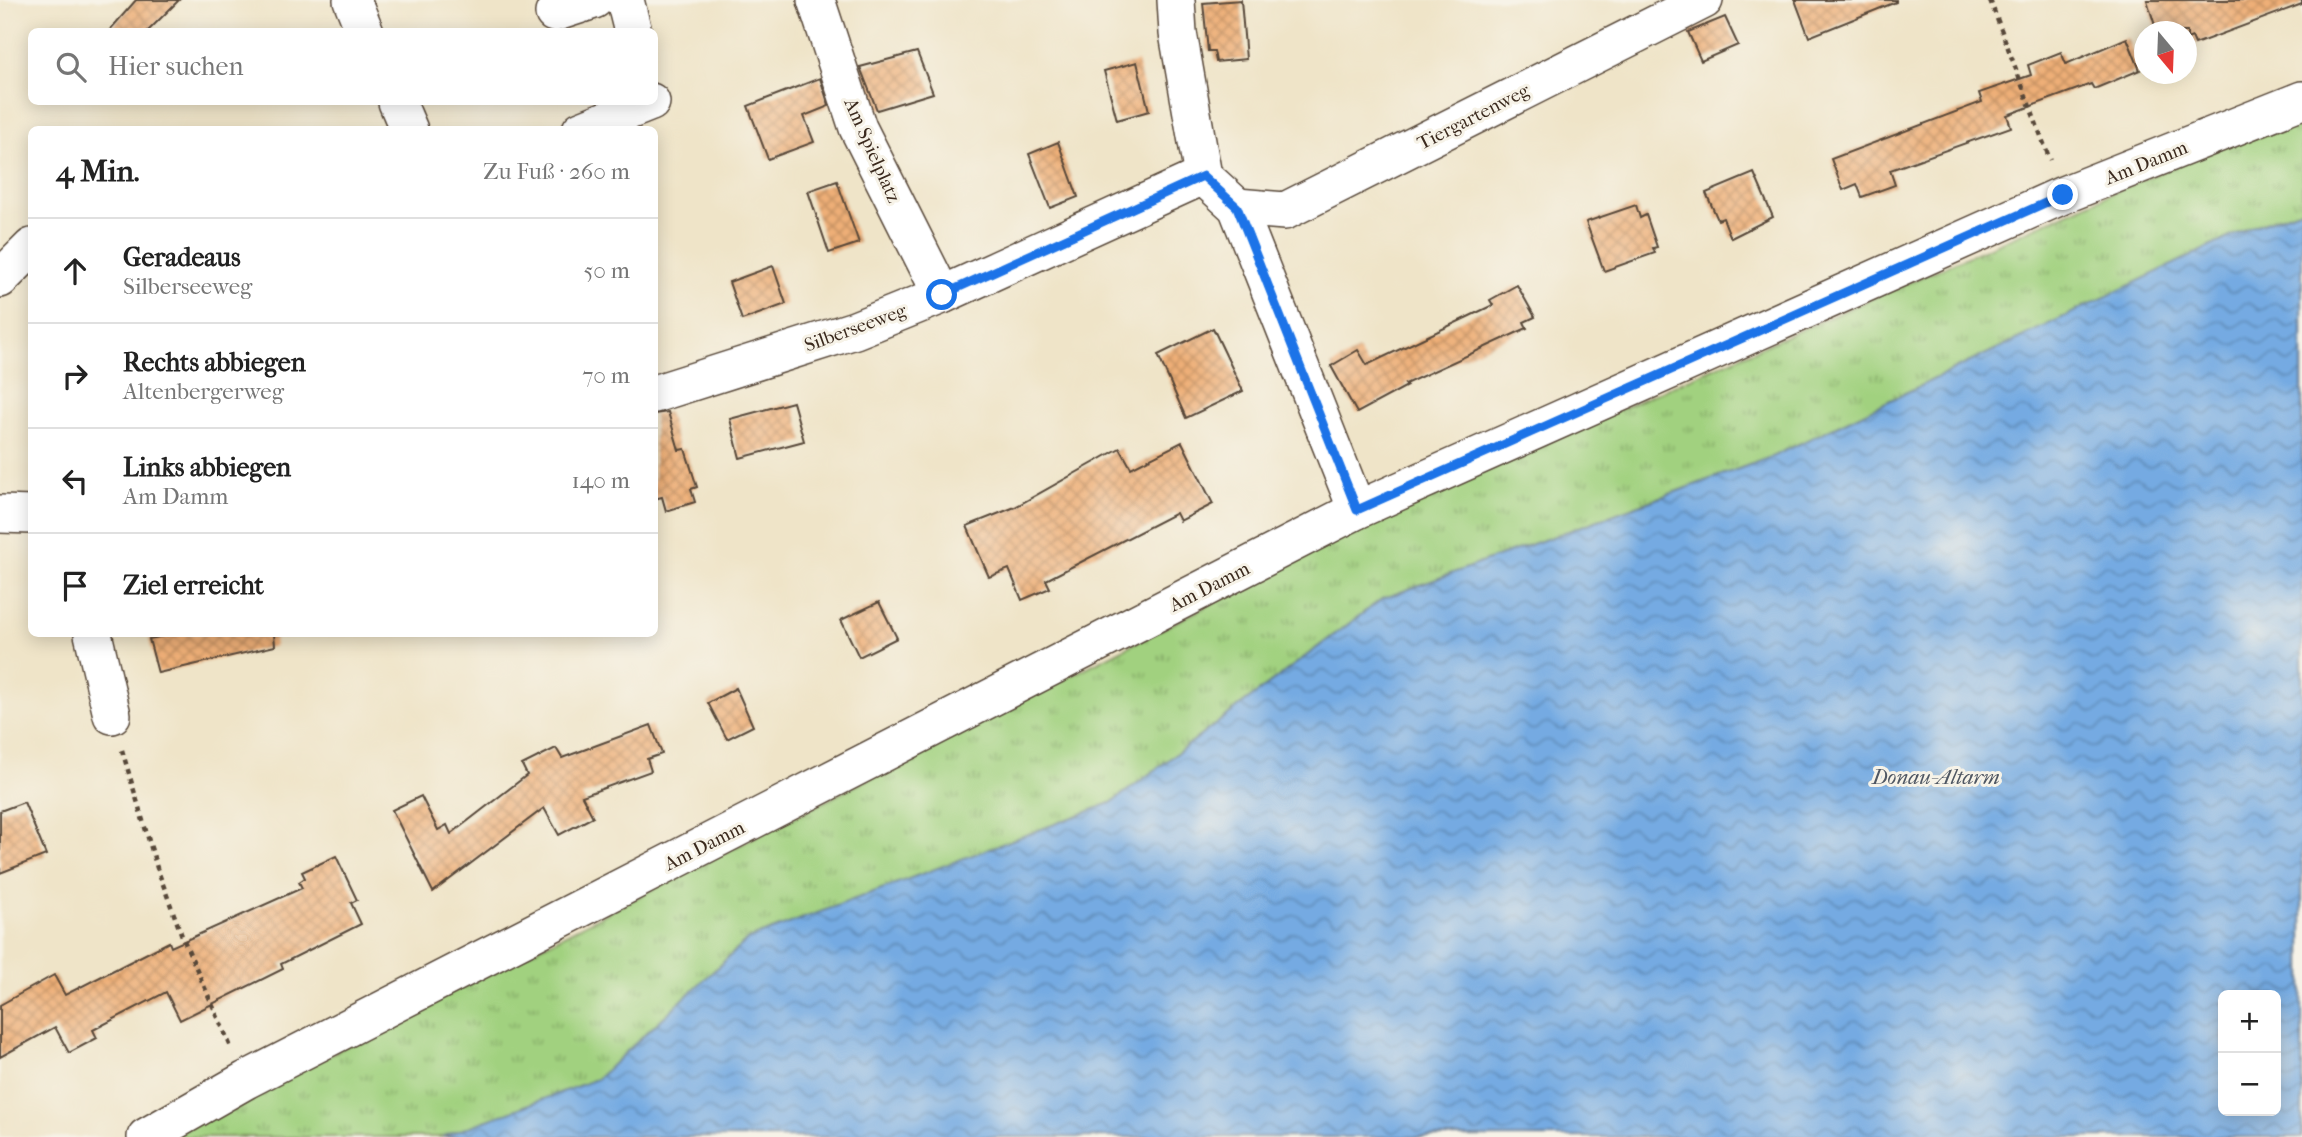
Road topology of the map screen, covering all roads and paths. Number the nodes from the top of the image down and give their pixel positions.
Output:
1 (352, 0) edge
2 (594, 0) edge
3 (625, 0) edge
4 (816, 0) edge
5 (1176, 0) edge
6 (1704, 0) edge
7 (1990, 0) edge
8 (554, 13) dead end
9 (363, 28) edge
10 (632, 28) edge
11 (2302, 100) edge
12 (398, 105) edge
13 (644, 105) edge
14 (408, 126) edge
15 (591, 126) edge
16 (1203, 176) junction
17 (2063, 195) junction
18 (1237, 207) junction
19 (28, 251) edge
20 (0, 279) edge
21 (942, 295) junction
22 (658, 393) edge
23 (1357, 510) junction
24 (0, 514) edge
25 (28, 515) edge
26 (94, 637) edge
27 (112, 715) joint
28 (246, 1080) junction
29 (146, 1137) edge

1 - 9 street
2 - 8 street
3 - 10 street
4 - 21 street, Am Spielplatz
5 - 16 street
6 - 18 street, Tiergartenweg
7 - 17 path
11 - 17 street, Am Damm
12 - 14 street
13 - 15 street
16 - 18 street
16 - 21 street, Silberseeweg
17 - 23 street, Am Damm
18 - 23 street
19 - 20 street
21 - 22 street, Silberseeweg
23 - 28 street, Am Damm
24 - 25 street
26 - 27 street
27 - 28 path
28 - 29 street, Am Damm

